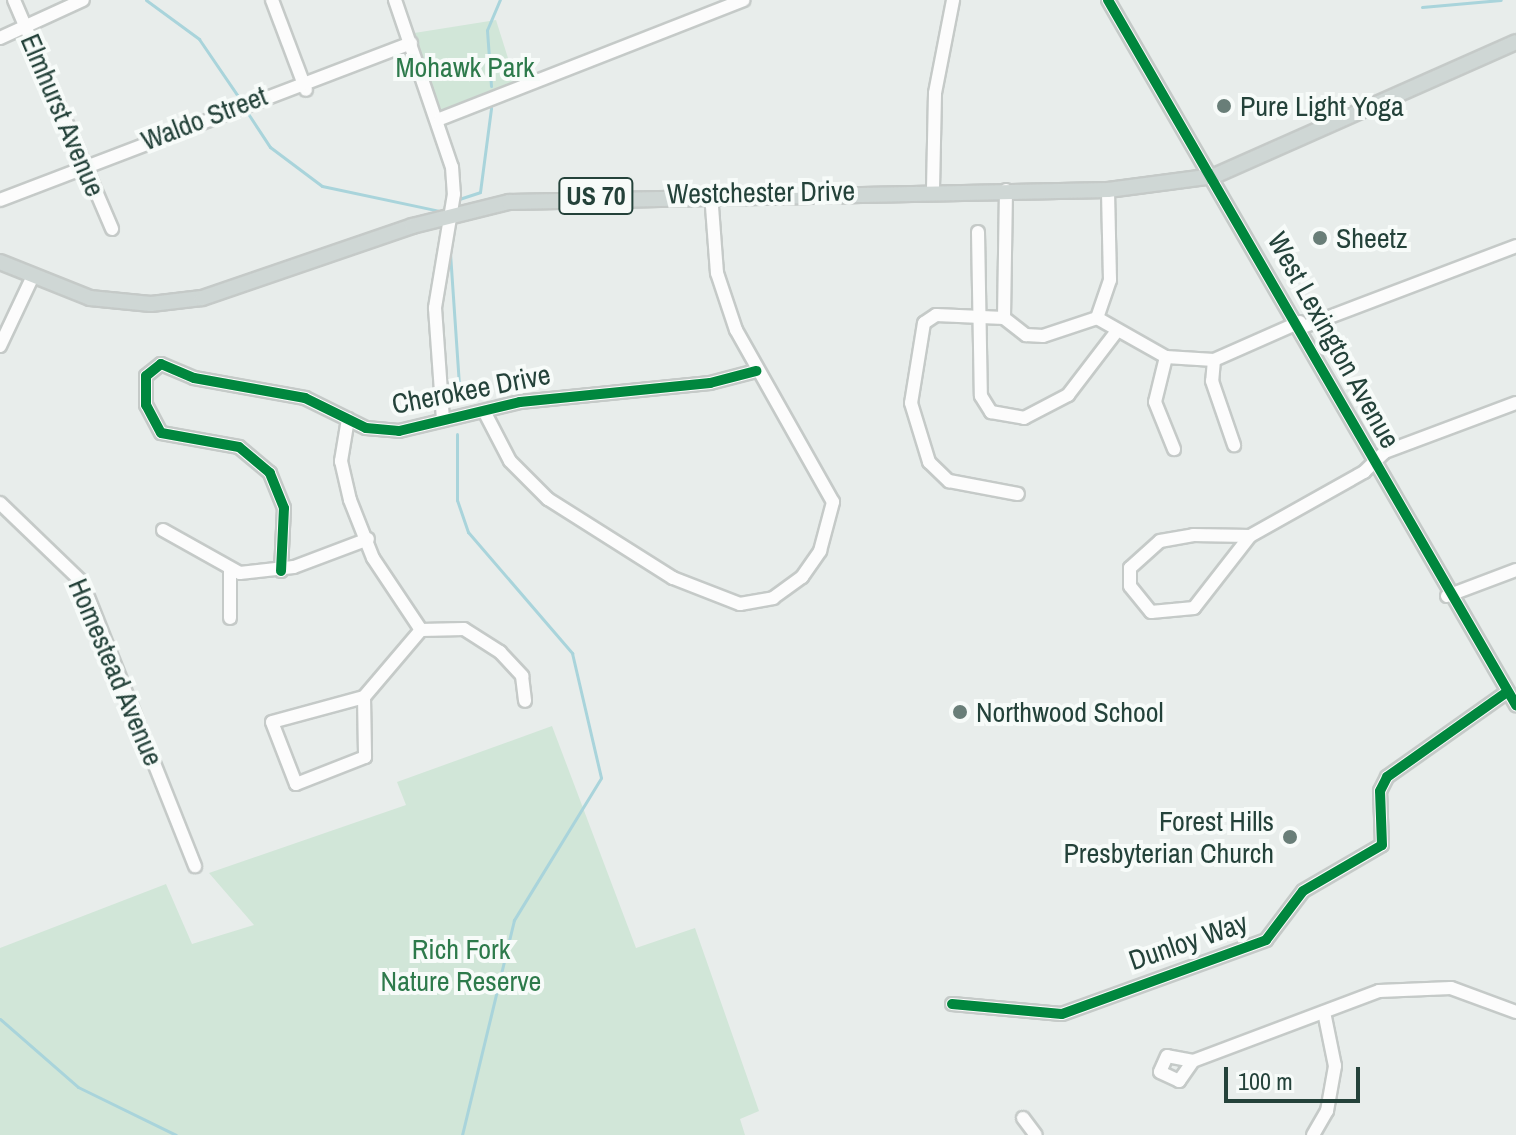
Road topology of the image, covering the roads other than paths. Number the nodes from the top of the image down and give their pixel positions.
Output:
1 (14, 0) edge
2 (83, 0) edge
3 (272, 0) edge
4 (395, 0) edge
5 (744, 0) edge
6 (953, 0) edge
7 (1108, 0) edge
8 (26, 27) junction
9 (0, 38) edge
10 (1516, 42) edge
11 (411, 43) junction
12 (305, 85) junction
13 (440, 119) junction
14 (83, 165) junction
15 (1214, 176) junction
16 (933, 189) junction
17 (1006, 190) junction
18 (1108, 190) junction
19 (711, 193) junction
20 (0, 200) edge
21 (449, 215) junction
22 (112, 229) dead end
23 (978, 232) dead end
24 (1516, 246) edge
25 (0, 262) edge
26 (31, 280) junction
27 (1004, 318) junction
28 (1097, 318) junction
29 (981, 319) junction
30 (1301, 324) junction
31 (1117, 331) junction
32 (0, 346) edge
33 (1166, 357) junction
34 (1214, 360) junction
35 (756, 371) junction
36 (1516, 403) edge
37 (484, 411) junction
38 (348, 419) junction
39 (443, 420) junction
40 (1234, 445) dead end
41 (1174, 449) dead end
42 (1374, 461) junction
43 (1018, 494) dead end
44 (0, 503) edge
45 (163, 530) dead end
46 (1250, 536) junction
47 (368, 539) junction
48 (230, 570) junction
49 (1516, 570) edge
50 (281, 571) junction
51 (1447, 596) junction
52 (230, 618) dead end
53 (421, 630) junction
54 (1507, 692) junction
55 (364, 697) junction
56 (525, 701) dead end
57 (1516, 705) edge
58 (195, 866) dead end
59 (952, 1004) dead end
60 (1324, 1012) junction
61 (1516, 1012) edge
62 (1193, 1061) dead end
63 (1023, 1118) dead end
64 (1036, 1135) edge
65 (1313, 1135) edge

1 - 8 street, Elmhurst Avenue
2 - 8 street
3 - 12 street
4 - 11 street
5 - 13 street
6 - 16 street
7 - 15 street, West Lexington Avenue
8 - 9 street
8 - 14 street, Elmhurst Avenue
10 - 15 main road, Westchester Drive / US 70
11 - 12 street, Waldo Street
11 - 13 street
12 - 14 street, Waldo Street
13 - 21 street
14 - 20 street, Waldo Street
14 - 22 street, Elmhurst Avenue
15 - 18 main road, Westchester Drive / US 70
15 - 30 street, West Lexington Avenue
16 - 17 main road, Westchester Drive / US 70
16 - 19 main road, Westchester Drive / US 70
17 - 18 main road, Westchester Drive / US 70
17 - 27 street
18 - 28 street
19 - 21 main road, Westchester Drive / US 70
19 - 35 street
21 - 26 main road, Westchester Drive / US 70
21 - 39 street
23 - 29 street
24 - 30 street
25 - 26 main road, Westchester Drive / US 70
26 - 32 street
27 - 28 street
27 - 29 street
28 - 31 street
29 - 31 street
29 - 43 street
30 - 34 street
30 - 42 street, West Lexington Avenue
31 - 33 street
33 - 34 street
33 - 41 street
34 - 40 street
35 - 37 street, Cherokee Drive
35 - 37 street
36 - 42 street
37 - 39 street, Cherokee Drive
38 - 39 street, Cherokee Drive
38 - 47 street
38 - 50 street, Cherokee Drive
42 - 46 street
42 - 51 street, West Lexington Avenue
44 - 58 street, Homestead Avenue
45 - 48 street
46 - 46 street
47 - 50 street
47 - 53 street
48 - 50 street
48 - 52 street
49 - 51 street
51 - 54 street, West Lexington Avenue
53 - 55 street
53 - 56 street
54 - 57 street, West Lexington Avenue
54 - 59 street, Dunloy Way
55 - 55 street
60 - 61 street
60 - 62 street
60 - 65 street
63 - 64 street

